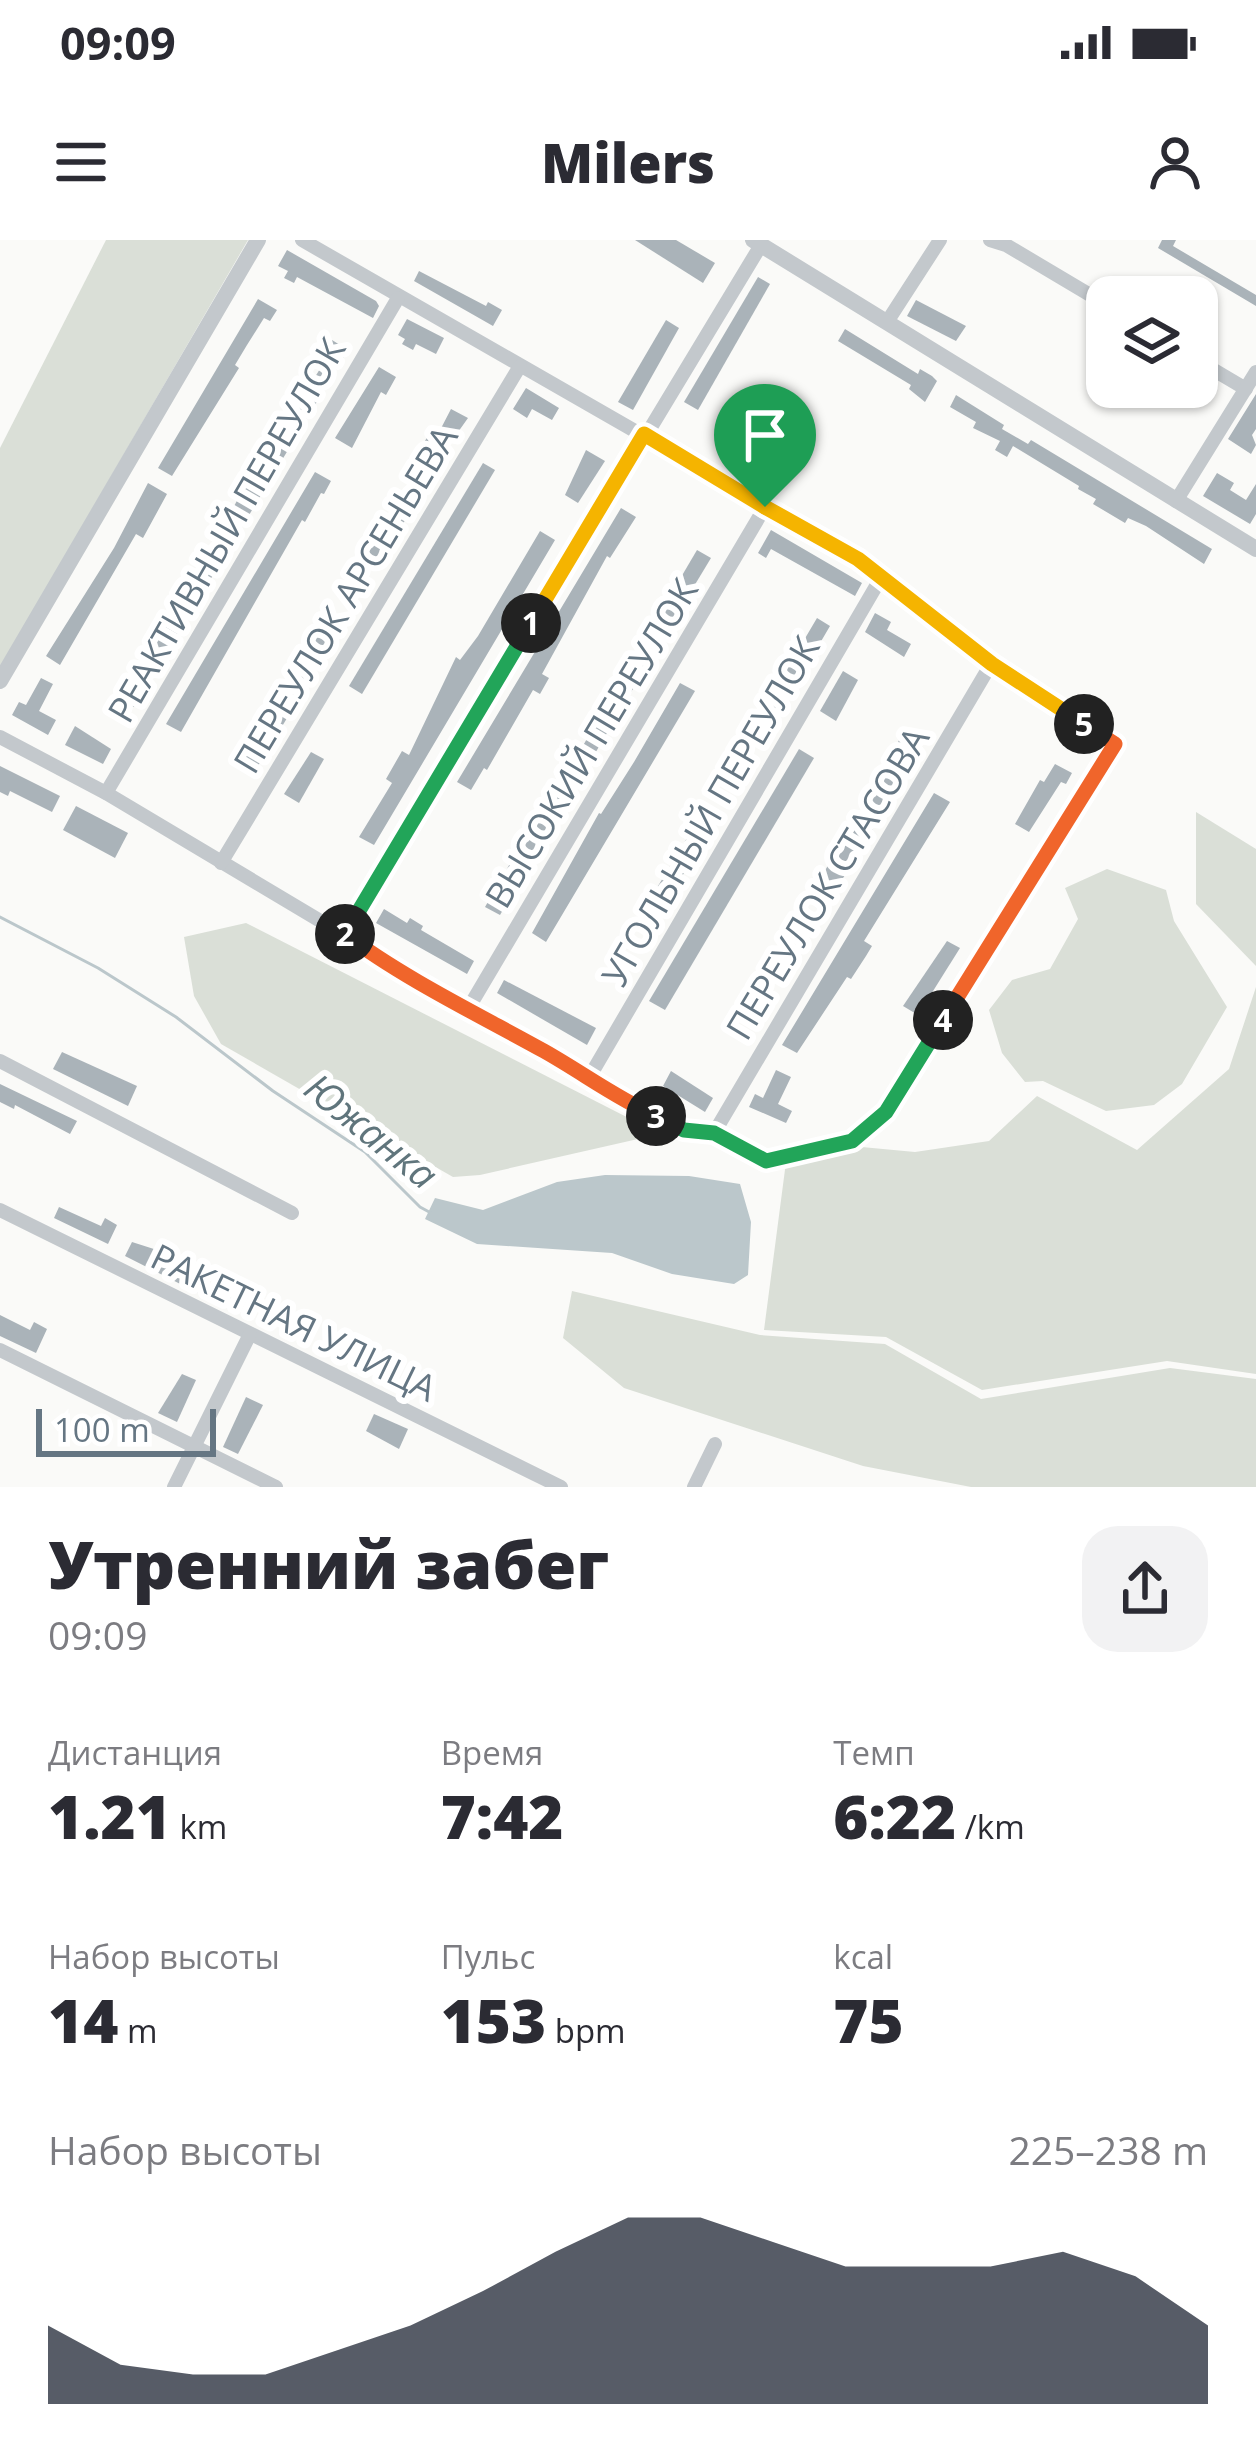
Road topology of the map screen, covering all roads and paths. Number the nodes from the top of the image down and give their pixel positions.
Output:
1 (259, 240) edge
2 (302, 240) edge
3 (940, 240) edge
4 (990, 240) edge
5 (759, 242) edge
6 (1008, 242) edge
7 (1086, 292) edge
8 (398, 298) junction
9 (887, 322) junction
10 (520, 366) junction
11 (1218, 372) edge
12 (1256, 372) edge
13 (1246, 389) junction
14 (644, 434) junction
15 (1176, 501) junction
16 (765, 507) junction
17 (1256, 549) edge
18 (882, 576) junction
19 (992, 664) junction
20 (0, 681) edge
21 (0, 737) edge
22 (106, 793) junction
23 (221, 863) junction
24 (345, 934) junction
25 (468, 1009) junction
26 (0, 1061) edge
27 (590, 1076) junction
28 (714, 1133) junction
29 (0, 1210) edge
30 (292, 1213) dead end
31 (250, 1334) junction
32 (0, 1350) edge
33 (715, 1444) dead end
34 (194, 1447) junction
35 (174, 1487) edge
36 (276, 1487) edge
37 (561, 1487) edge
38 (694, 1487) edge

1 - 20 street
2 - 8 street
3 - 9 street
4 - 6 street
5 - 9 street
5 - 14 street
6 - 7 street
8 - 10 street
8 - 22 street, РЕАКТИВНЫЙ ПЕРЕУЛОК
9 - 15 street
10 - 14 street
10 - 23 street, ПЕРЕУЛОК АРСЕНЬЕВА
11 - 13 street
12 - 13 street
13 - 15 street
14 - 16 street
14 - 24 street
15 - 17 street
16 - 18 street
16 - 25 street, ВЫСОКИЙ ПЕРЕУЛОК
18 - 19 street
18 - 27 street, УГОЛЬНЫЙ ПЕРЕУЛОК
19 - 28 street, ПЕРЕУЛОК СТАСОВА
19 - 28 street
21 - 22 street
22 - 23 street
23 - 24 street
24 - 25 street
25 - 27 street
26 - 30 street
27 - 28 street
29 - 31 street, РАКЕТНАЯ УЛИЦА
31 - 34 street
31 - 37 street, РАКЕТНАЯ УЛИЦА
32 - 34 street
33 - 38 street
34 - 35 street
34 - 36 street

